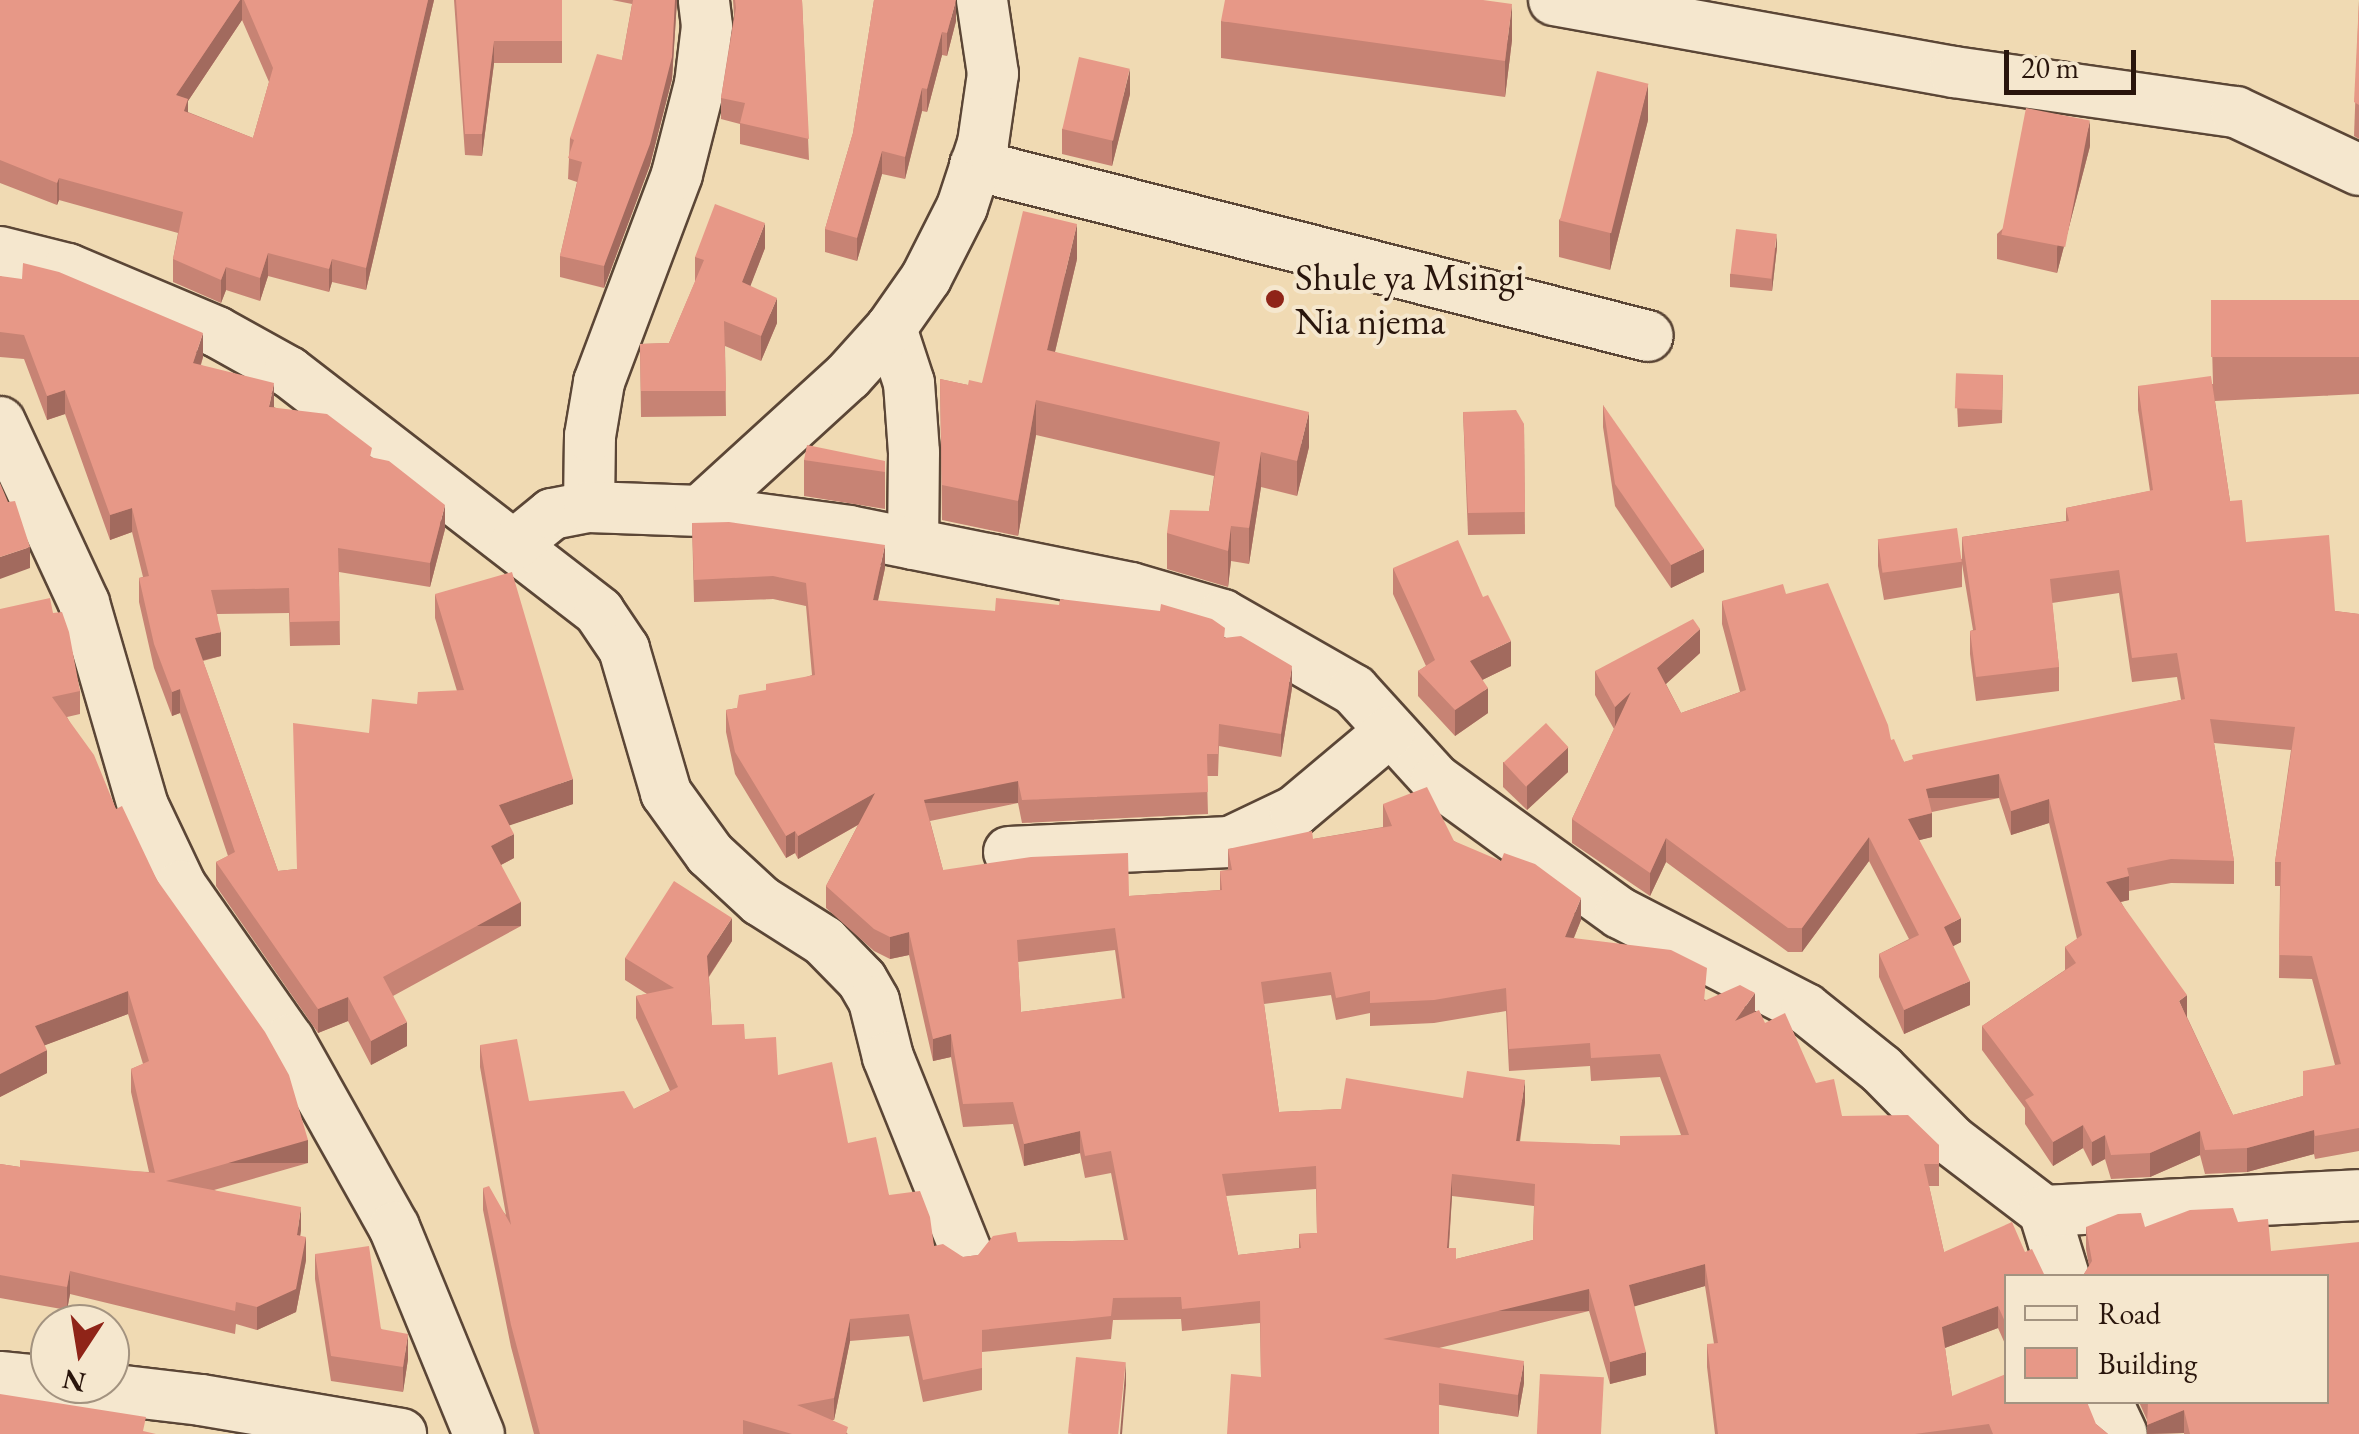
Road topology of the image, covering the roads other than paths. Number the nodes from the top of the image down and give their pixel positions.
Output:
1 (704, 0) edge
2 (982, 0) edge
3 (1554, 0) edge
4 (975, 165) junction
5 (2359, 170) edge
6 (0, 252) edge
7 (892, 328) junction
8 (1648, 336) dead end
9 (0, 422) edge
10 (589, 508) junction
11 (700, 511) junction
12 (913, 544) junction
13 (514, 545) junction
14 (1389, 732) junction
15 (1009, 852) dead end
16 (2359, 1195) edge
17 (2044, 1210) junction
18 (966, 1251) dead end
19 (2063, 1274) edge
20 (0, 1376) edge
21 (30, 1380) edge
22 (130, 1392) edge
23 (2108, 1404) edge
24 (402, 1434) edge
25 (479, 1434) edge
26 (2122, 1434) edge

1 - 10 street
2 - 4 street
3 - 5 street
4 - 7 street
4 - 8 street
6 - 13 street
7 - 11 street
7 - 12 street
9 - 25 street
10 - 11 street
10 - 13 street
11 - 12 street
12 - 14 street
13 - 18 street
14 - 15 street
14 - 17 street
16 - 17 street
17 - 19 street
20 - 21 street
22 - 24 street
23 - 26 street

